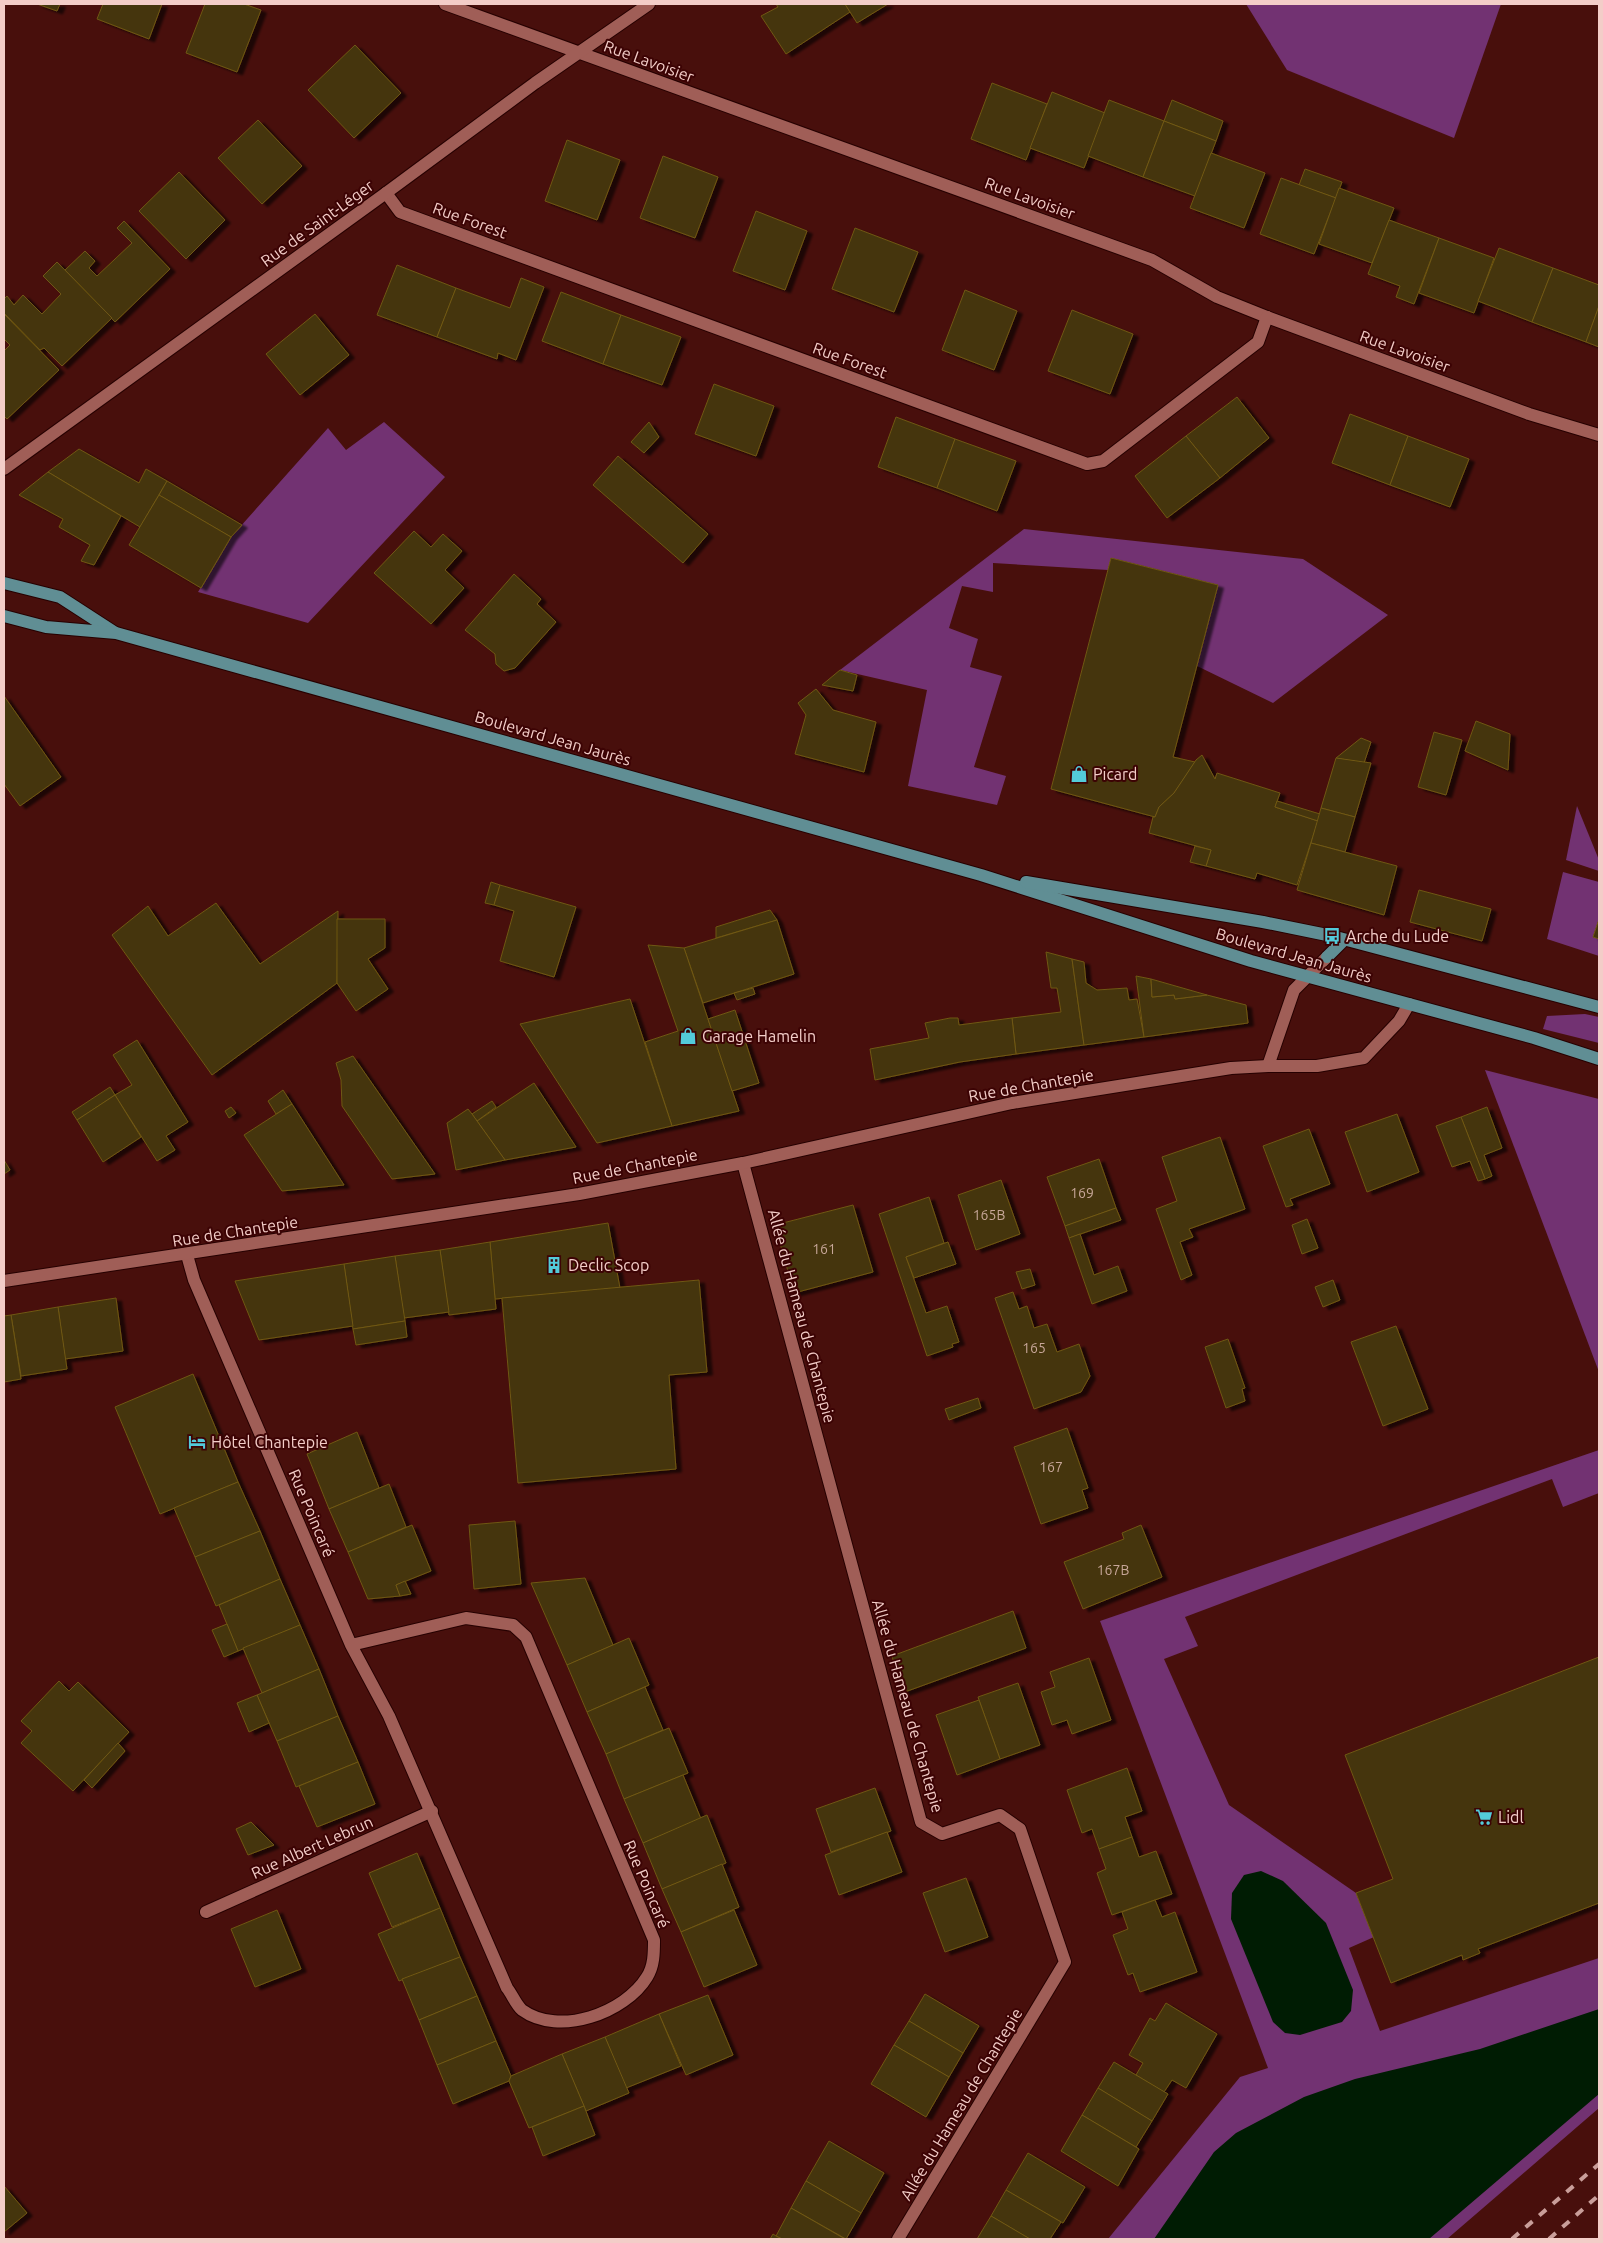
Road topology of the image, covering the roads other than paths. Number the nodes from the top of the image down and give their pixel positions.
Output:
1 (445, 4) edge
2 (649, 4) edge
3 (579, 52) junction
4 (386, 193) junction
5 (1267, 318) junction
6 (1599, 435) edge
7 (4, 470) edge
8 (4, 582) edge
9 (4, 616) edge
10 (116, 633) junction
11 (982, 875) junction
12 (1344, 940) junction
13 (1327, 957) joint
14 (1306, 977) junction
15 (1410, 1004) junction
16 (1599, 1007) edge
17 (1599, 1058) edge
18 (1268, 1066) junction
19 (743, 1162) junction
20 (187, 1255) junction
21 (4, 1281) edge
22 (350, 1645) junction
23 (432, 1811) junction
24 (206, 1912) dead end
25 (898, 2239) edge

1 - 3 street, Rue Lavoisier
2 - 3 street, Rue de Saint-Léger
3 - 4 street, Rue de Saint-Léger
3 - 5 street, Rue Lavoisier
4 - 5 street, Rue Forest
4 - 7 street, Rue de Saint-Léger
5 - 6 street, Rue Lavoisier
8 - 10 main road, Boulevard Jean Jaurès
9 - 10 main road, Boulevard Jean Jaurès
10 - 11 main road, Boulevard Jean Jaurès
11 - 12 main road, Boulevard Jean Jaurès
11 - 14 main road, Boulevard Jean Jaurès
12 - 13 main road, Boulevard Jean Jaurès
12 - 16 main road, Boulevard Jean Jaurès
13 - 14 street
14 - 15 main road, Boulevard Jean Jaurès
14 - 18 street
15 - 17 main road, Boulevard Jean Jaurès
15 - 18 street, Rue de Chantepie
18 - 19 street, Rue de Chantepie
19 - 20 street, Rue de Chantepie
19 - 25 street, Allée du Hameau de Chantepie
20 - 21 street, Rue de Chantepie
20 - 22 street, Rue Poincaré
22 - 23 street, Rue Poincaré
22 - 23 street, Rue Poincaré
23 - 24 street, Rue Albert Lebrun

